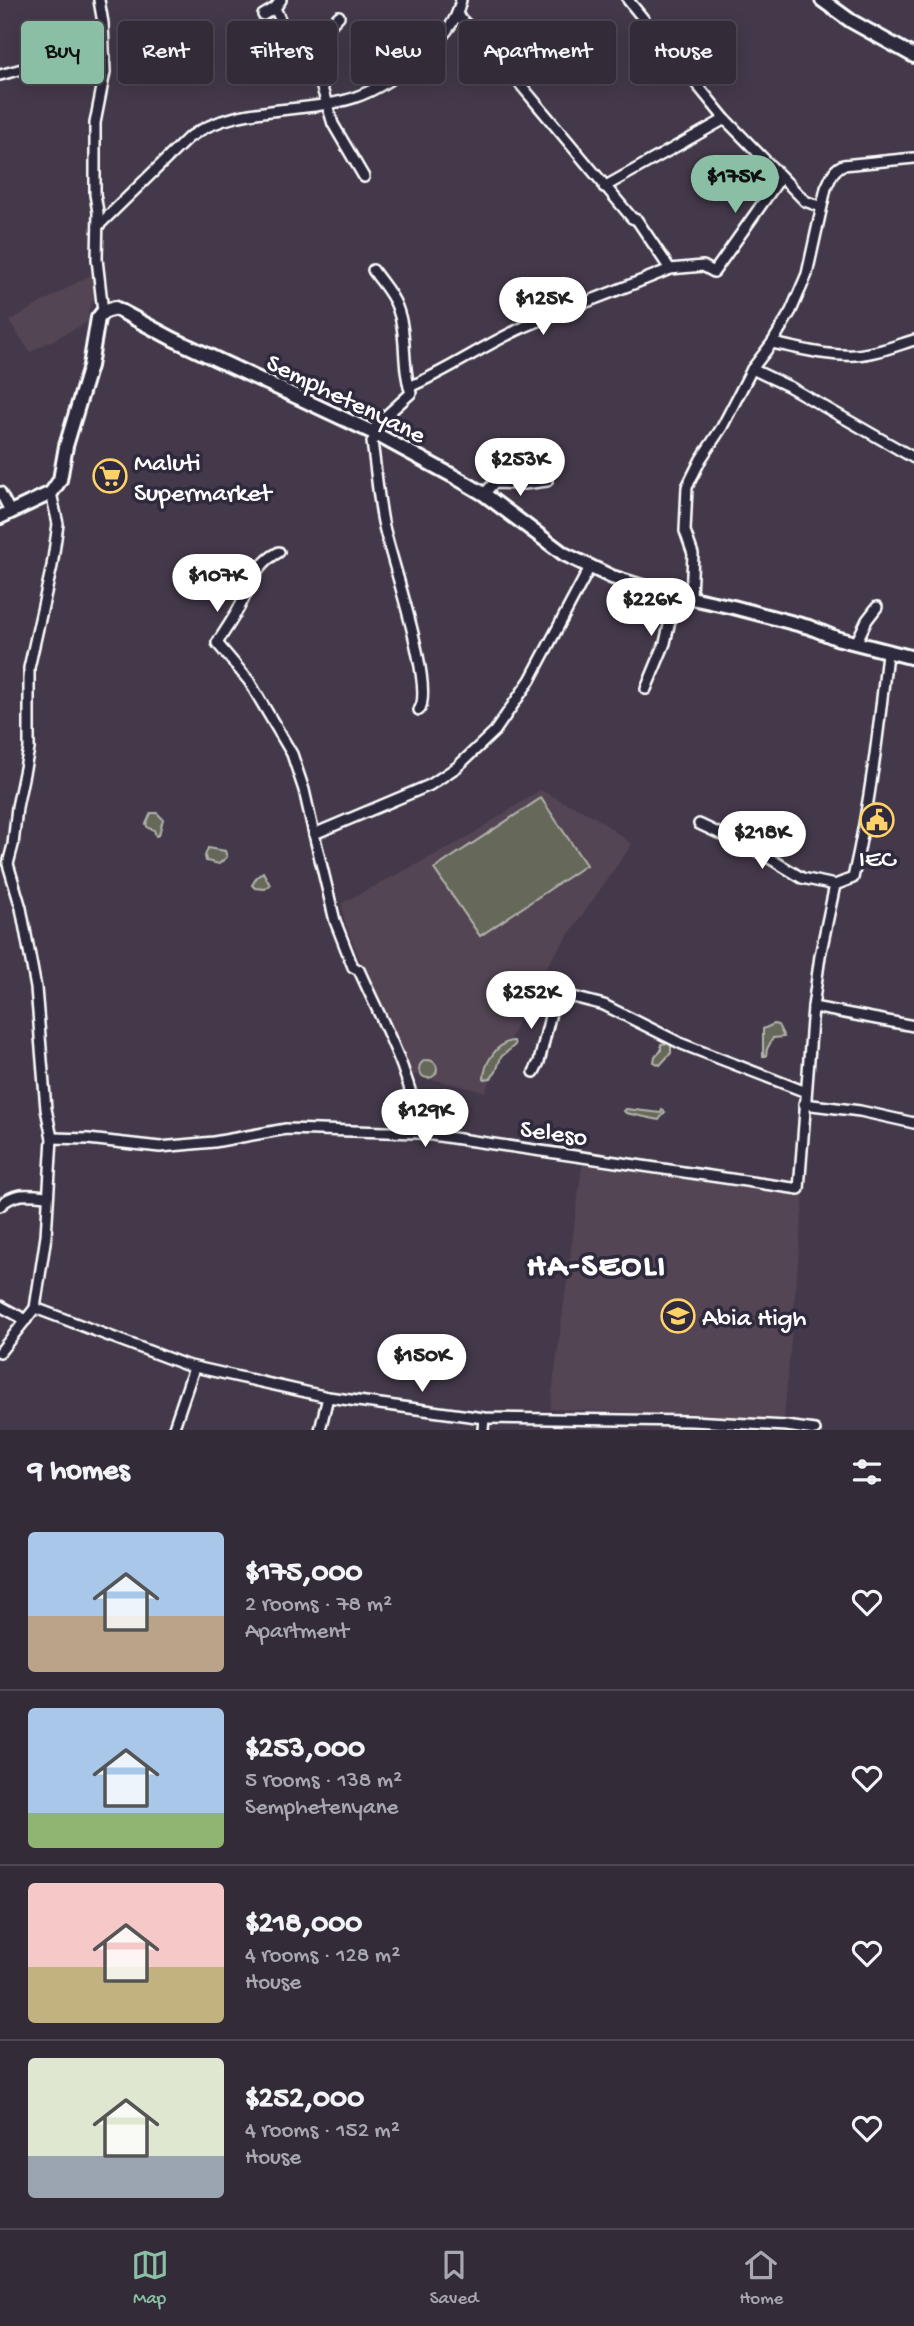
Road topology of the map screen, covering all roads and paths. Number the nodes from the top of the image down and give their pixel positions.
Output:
1 (99, 0) edge
2 (461, 0) edge
3 (628, 0) edge
4 (822, 0) edge
5 (278, 4) edge
6 (262, 15) dead end
7 (339, 16) dead end
8 (458, 16) junction
9 (284, 21) edge
10 (334, 21) edge
11 (914, 56) edge
12 (105, 57) junction
13 (0, 75) edge
14 (322, 84) edge
15 (328, 103) junction
16 (725, 119) junction
17 (914, 158) edge
18 (364, 177) dead end
19 (781, 177) junction
20 (604, 187) junction
21 (821, 207) junction
22 (98, 226) junction
23 (670, 269) junction
24 (373, 270) dead end
25 (103, 312) junction
26 (914, 340) edge
27 (772, 343) junction
28 (752, 369) junction
29 (409, 387) junction
30 (374, 433) junction
31 (914, 458) edge
32 (547, 481) dead end
33 (0, 492) edge
34 (51, 494) junction
35 (484, 494) junction
36 (5, 515) edge
37 (279, 552) dead end
38 (590, 567) junction
39 (676, 594) junction
40 (691, 596) junction
41 (877, 607) dead end
42 (856, 643) junction
43 (887, 653) junction
44 (914, 658) edge
45 (646, 690) dead end
46 (419, 710) dead end
47 (699, 824) dead end
48 (314, 834) junction
49 (0, 857) edge
50 (8, 864) junction
51 (835, 885) junction
52 (813, 1007) junction
53 (914, 1026) edge
54 (534, 1072) dead end
55 (806, 1092) junction
56 (804, 1104) junction
57 (914, 1123) edge
58 (419, 1133) junction
59 (52, 1138) junction
60 (47, 1196) junction
61 (0, 1206) edge
62 (0, 1306) edge
63 (35, 1308) junction
64 (26, 1320) junction
65 (0, 1352) edge
66 (194, 1368) junction
67 (328, 1397) junction
68 (484, 1418) junction
69 (173, 1430) edge
70 (320, 1430) edge
71 (483, 1430) edge
72 (815, 1430) edge

1 - 12 street
2 - 8 street
3 - 16 street
4 - 11 main road
5 - 6 street
5 - 9 street
7 - 10 street
8 - 15 street
8 - 20 street
12 - 13 street
12 - 22 street
14 - 15 street
15 - 18 street
15 - 22 street
16 - 19 street
16 - 20 street
17 - 21 street
19 - 21 street
19 - 23 street
20 - 23 street
21 - 27 street
22 - 25 street
23 - 29 street
24 - 29 street
25 - 30 main road, Semphetenyane
25 - 34 main road
26 - 27 street
27 - 28 street
28 - 31 street
28 - 40 street
29 - 30 street
30 - 35 main road, Semphetenyane
30 - 46 street
32 - 35 street
33 - 36 street
34 - 36 main road
34 - 50 street
35 - 38 main road, Semphetenyane
37 - 48 street
38 - 39 main road, Semphetenyane
38 - 48 street
39 - 40 main road, Semphetenyane
39 - 45 street
40 - 42 main road, Semphetenyane
41 - 42 street
42 - 43 main road, Semphetenyane
43 - 44 main road, Semphetenyane
43 - 51 street
47 - 51 street
48 - 58 street
49 - 50 street
50 - 59 street
51 - 52 street
52 - 53 street
52 - 55 street
54 - 55 street
55 - 56 street
56 - 57 street
56 - 58 street, Seleso
58 - 59 street, Seleso
59 - 60 street
60 - 61 street
60 - 63 street
62 - 64 street
63 - 64 street
63 - 66 street
64 - 65 street
66 - 67 street
66 - 69 street
67 - 68 street
67 - 70 street
68 - 71 street
68 - 72 street

